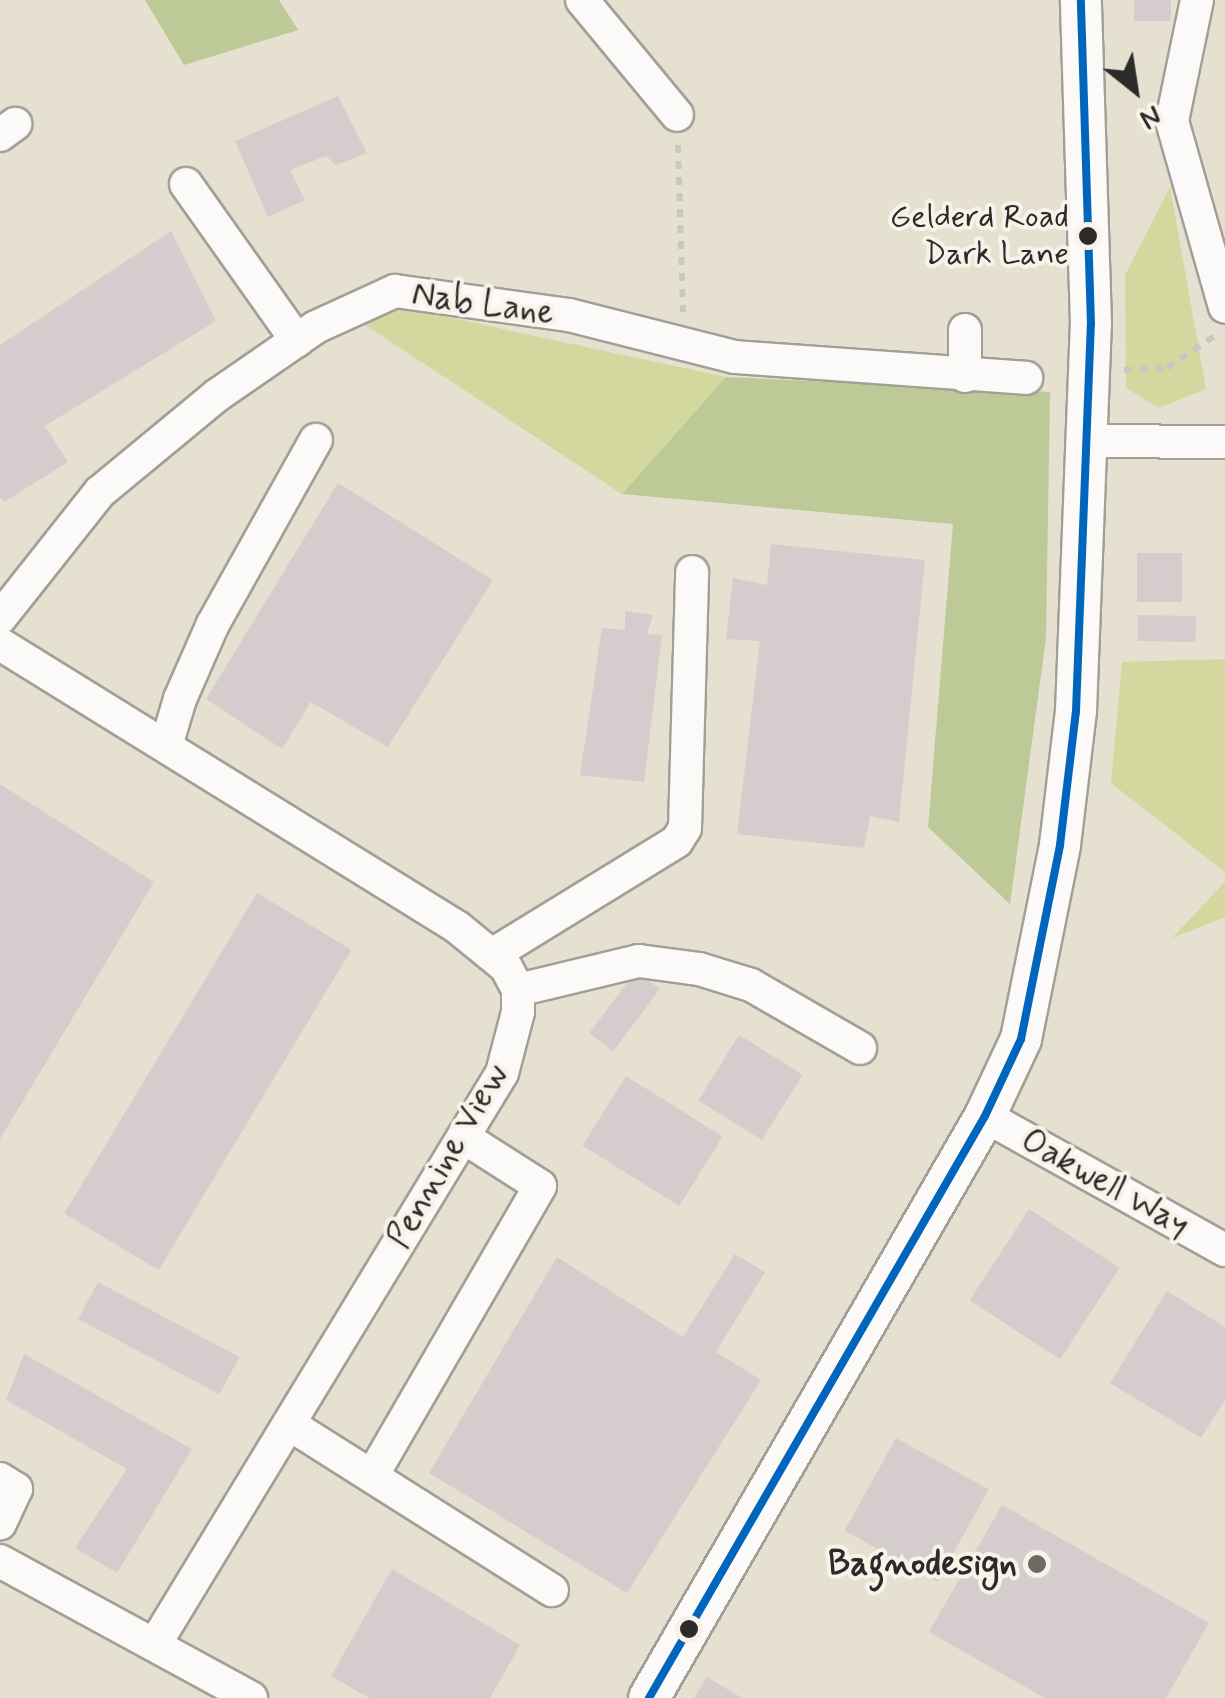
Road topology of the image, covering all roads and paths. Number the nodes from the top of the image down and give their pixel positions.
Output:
1 (582, 0) edge
2 (1081, 0) edge
3 (1197, 0) edge
4 (678, 115) joint
5 (186, 184) dead end
6 (1225, 307) edge
7 (1225, 328) edge
8 (965, 330) dead end
9 (297, 340) junction
10 (684, 344) junction
11 (1122, 370) dead end
12 (965, 376) junction
13 (1026, 378) dead end
14 (316, 440) dead end
15 (1086, 441) junction
16 (1225, 442) edge
17 (692, 572) dead end
18 (0, 618) edge
19 (0, 644) edge
20 (166, 746) junction
21 (492, 956) junction
22 (518, 990) junction
23 (860, 1048) dead end
24 (985, 1116) junction
25 (463, 1137) junction
26 (1225, 1250) edge
27 (290, 1424) junction
28 (372, 1476) junction
29 (0, 1479) edge
30 (0, 1524) edge
31 (0, 1561) edge
32 (552, 1590) dead end
33 (155, 1644) junction
34 (251, 1698) edge
35 (649, 1698) edge

1 - 4 street
2 - 15 main road
3 - 6 street
4 - 10 path
5 - 9 street
7 - 11 path
8 - 12 street
9 - 10 street, Nab Lane
9 - 18 street, Nab Lane
10 - 12 street, Nab Lane
12 - 13 street, Nab Lane
14 - 20 street
15 - 16 street
15 - 24 main road
17 - 21 street
19 - 20 street
20 - 21 street
21 - 22 street
22 - 23 street
22 - 25 street, Pennine View
24 - 26 street, Oakwell Way
24 - 35 main road
25 - 27 street, Pennine View
25 - 28 street
27 - 28 street
27 - 33 street, Pennine View
28 - 32 street
29 - 30 street
31 - 33 street
33 - 34 street

